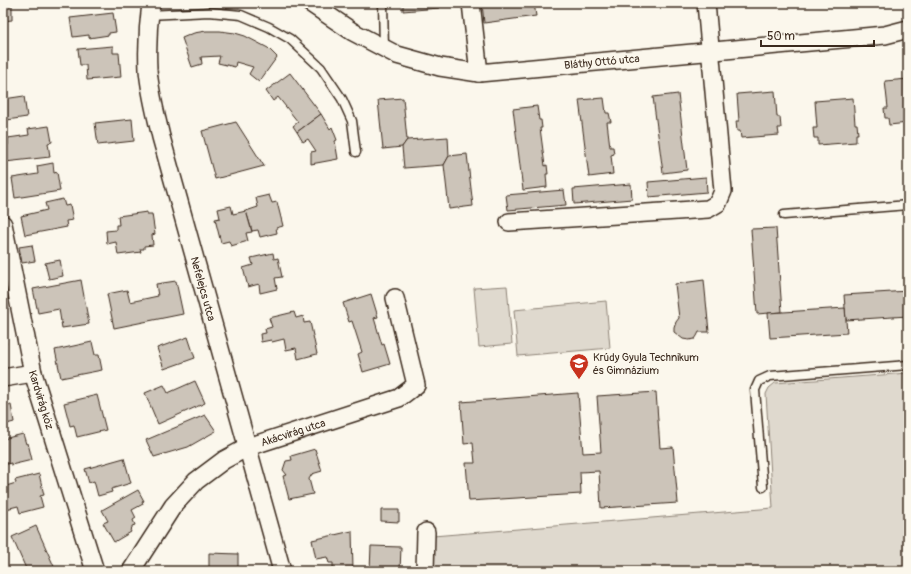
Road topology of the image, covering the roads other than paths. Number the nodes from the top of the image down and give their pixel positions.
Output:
1 (310, 3) edge
2 (383, 3) edge
3 (471, 3) edge
4 (706, 3) edge
5 (150, 9) edge
6 (908, 29) edge
7 (384, 48) junction
8 (711, 51) junction
9 (479, 73) junction
10 (356, 152) dead end
11 (908, 205) edge
12 (784, 215) dead end
13 (509, 222) dead end
14 (3, 224) edge
15 (395, 298) dead end
16 (908, 365) edge
17 (33, 373) junction
18 (3, 378) edge
19 (248, 447) junction
20 (762, 487) dead end
21 (426, 532) dead end
22 (95, 571) edge
23 (132, 571) edge
24 (282, 571) edge
25 (425, 571) edge

1 - 7 street, Bláthy Ottó utca
2 - 7 lane
3 - 9 street
4 - 8 street
5 - 10 lane
5 - 19 street, Nefelejcs utca
6 - 8 street, Bláthy Ottó utca
7 - 9 street, Bláthy Ottó utca
8 - 9 street, Bláthy Ottó utca
8 - 13 street
11 - 12 lane
14 - 17 street, Kardvirág köz
15 - 19 street, Akácvirág utca
16 - 20 lane
17 - 18 street
17 - 22 street, Kardvirág köz
19 - 23 street, Akácvirág utca
19 - 24 street, Nefelejcs utca
21 - 25 street

